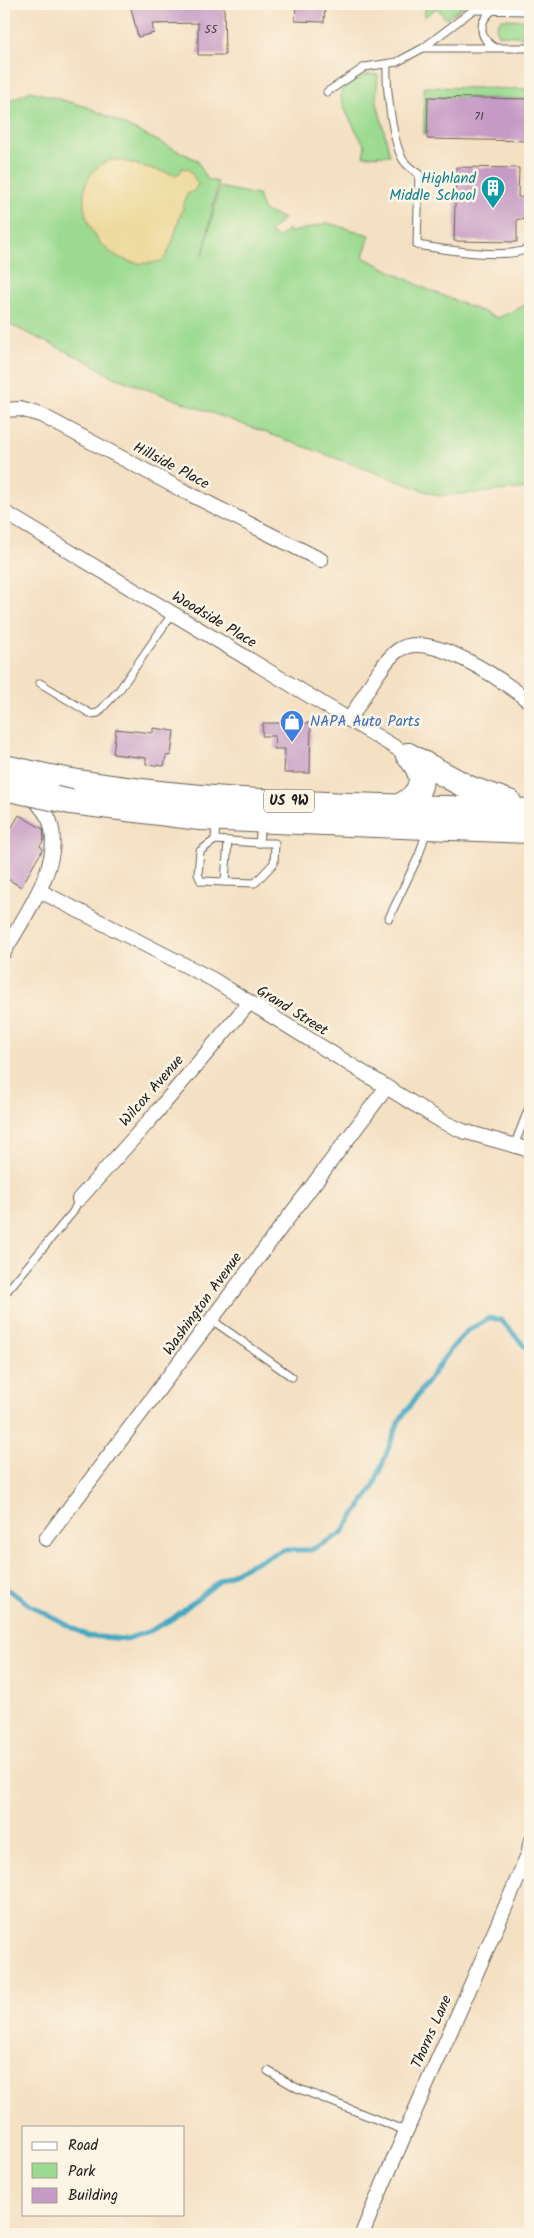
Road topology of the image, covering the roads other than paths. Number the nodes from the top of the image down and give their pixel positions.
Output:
1 (481, 4) edge
2 (520, 7) edge
3 (475, 10) junction
4 (494, 10) junction
5 (530, 11) edge
6 (423, 48) junction
7 (494, 48) junction
8 (530, 48) edge
9 (387, 64) junction
10 (327, 92) dead end
11 (530, 247) edge
12 (4, 410) edge
13 (4, 512) edge
14 (321, 560) dead end
15 (172, 614) junction
16 (40, 683) dead end
17 (530, 702) edge
18 (349, 720) junction
19 (408, 756) junction
20 (4, 758) edge
21 (4, 767) edge
22 (4, 788) edge
23 (400, 806) junction
24 (530, 807) edge
25 (530, 811) edge
26 (428, 827) junction
27 (216, 829) junction
28 (530, 831) edge
29 (260, 832) junction
30 (228, 841) junction
31 (225, 882) junction
32 (40, 891) junction
33 (389, 918) dead end
34 (4, 952) edge
35 (248, 1003) junction
36 (386, 1088) junction
37 (530, 1105) edge
38 (514, 1146) junction
39 (530, 1150) edge
40 (79, 1199) joint
41 (7, 1291) dead end
42 (212, 1320) junction
43 (292, 1377) dead end
44 (46, 1540) dead end
45 (530, 1843) edge
46 (268, 2072) dead end
47 (406, 2131) junction
48 (362, 2234) edge

1 - 3 lane
2 - 4 lane
2 - 5 lane
3 - 4 lane
3 - 6 lane
4 - 7 lane
6 - 7 lane
6 - 9 lane
7 - 8 lane
9 - 10 lane
9 - 11 lane
12 - 14 street, Hillside Place
13 - 15 street, Woodside Place
15 - 16 lane
15 - 18 street, Woodside Place
17 - 18 street
18 - 19 street, Woodside Place
19 - 23 highway
19 - 24 highway
20 - 32 street
21 - 23 highway, US 9W, bridge
22 - 27 highway, US 9W, bridge
23 - 25 highway, US 9W
26 - 28 highway, US 9W
26 - 29 highway, US 9W
26 - 33 lane
27 - 29 highway, US 9W
27 - 30 lane
27 - 31 lane
29 - 30 lane
29 - 31 lane
30 - 31 lane
32 - 34 street
32 - 35 street, Grand Street
35 - 36 street, Grand Street
35 - 40 street, Wilcox Avenue
36 - 38 street, Grand Street
36 - 42 street, Washington Avenue
37 - 38 lane
38 - 39 street, Grand Street
40 - 41 lane
42 - 43 lane
42 - 44 street, Washington Avenue
45 - 47 street, Thorns Lane
46 - 47 lane
47 - 48 street, Thorns Lane

